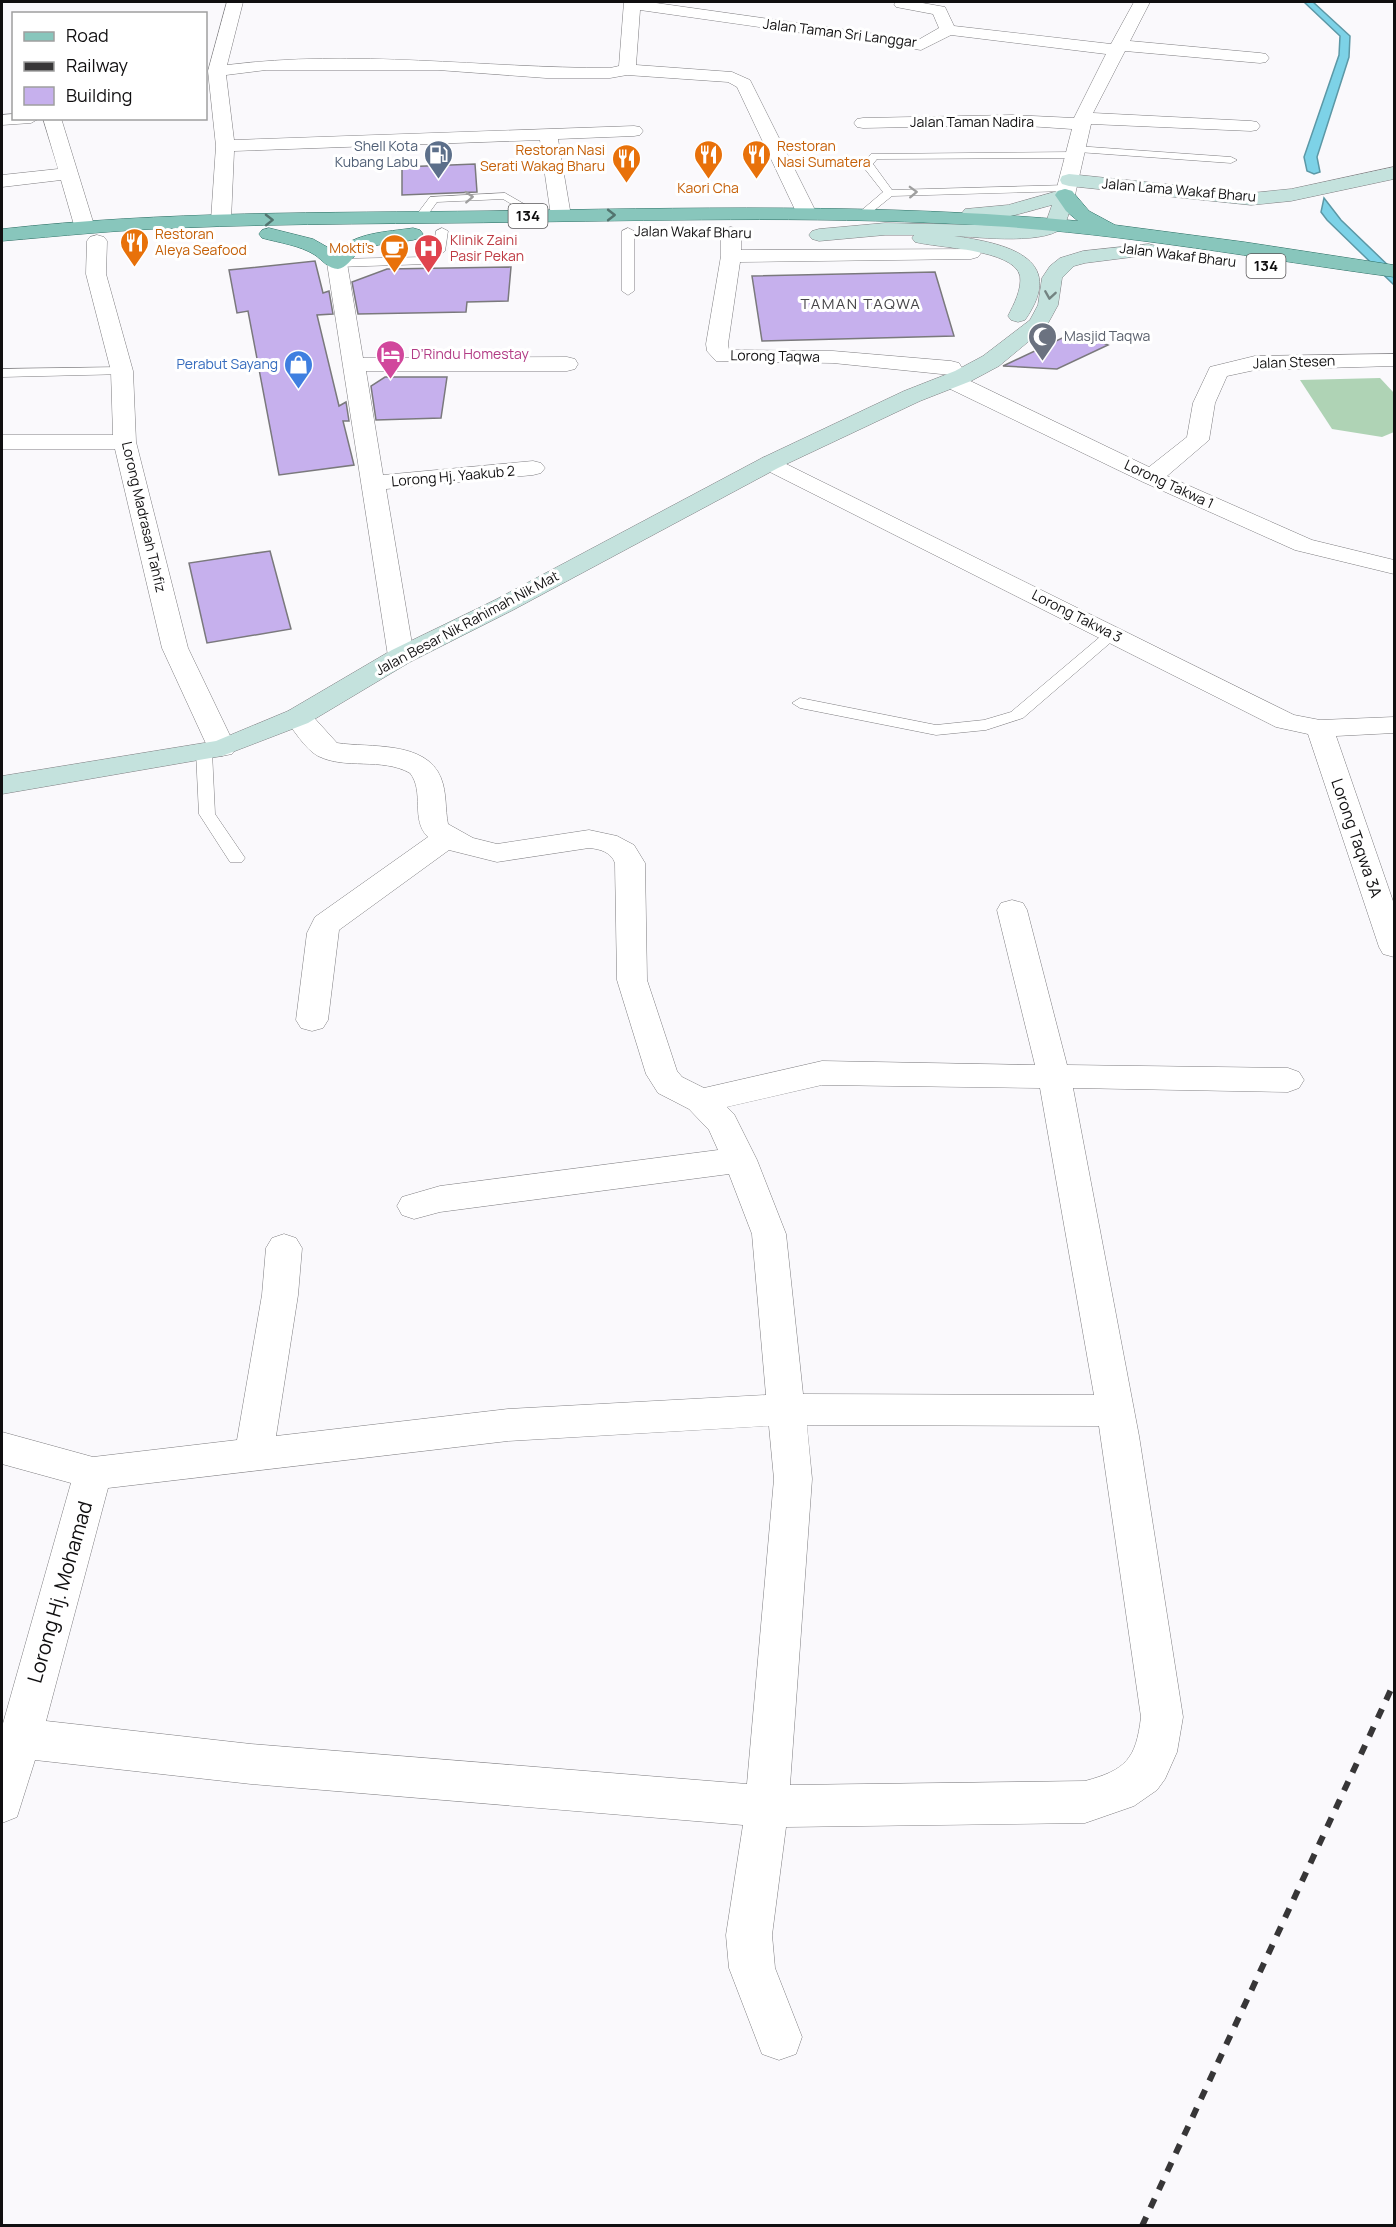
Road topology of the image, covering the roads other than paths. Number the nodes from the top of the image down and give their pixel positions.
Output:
1 (235, 2) edge
2 (1142, 2) edge
3 (632, 3) edge
4 (902, 3) dead end
5 (948, 30) junction
6 (921, 45) junction
7 (1118, 47) junction
8 (1260, 58) dead end
9 (910, 62) dead end
10 (627, 70) junction
11 (217, 71) junction
12 (53, 120) edge
13 (1082, 121) junction
14 (863, 123) dead end
15 (1251, 126) dead end
16 (634, 131) dead end
17 (548, 135) junction
18 (225, 146) junction
19 (1075, 152) junction
20 (1231, 160) dead end
21 (1395, 173) edge
22 (68, 174) junction
23 (2, 181) edge
24 (1067, 188) junction
25 (889, 193) junction
26 (807, 214) junction
27 (862, 215) junction
28 (561, 216) junction
29 (221, 220) junction
30 (1055, 225) junction
31 (442, 231) junction
32 (628, 231) junction
33 (90, 233) junction
34 (731, 233) junction
35 (1123, 233) junction
36 (269, 234) junction
37 (753, 234) dead end
38 (2, 235) edge
39 (797, 235) dead end
40 (819, 235) junction
41 (922, 238) junction
42 (1149, 250) junction
43 (2, 251) edge
44 (971, 253) dead end
45 (731, 256) junction
46 (337, 263) junction
47 (1391, 281) edge
48 (628, 291) dead end
49 (1395, 360) edge
50 (354, 364) junction
51 (567, 364) dead end
52 (122, 371) junction
53 (2, 373) edge
54 (951, 374) junction
55 (2, 442) edge
56 (125, 442) junction
57 (770, 463) junction
58 (534, 468) dead end
59 (1151, 477) junction
60 (373, 483) junction
61 (1395, 567) edge
62 (1112, 634) junction
63 (401, 656) junction
64 (800, 703) dead end
65 (298, 717) junction
66 (1395, 725) edge
67 (1320, 728) junction
68 (213, 750) junction
69 (2, 785) edge
70 (448, 837) junction
71 (236, 858) dead end
72 (1011, 910) dead end
73 (1395, 947) edge
74 (312, 1020) dead end
75 (1054, 1076) junction
76 (1288, 1080) dead end
77 (701, 1101) junction
78 (740, 1160) junction
79 (414, 1206) dead end
80 (284, 1248) dead end
81 (786, 1409) junction
82 (1115, 1411) junction
83 (2, 1448) edge
84 (254, 1455) junction
85 (93, 1473) junction
86 (20, 1738) junction
87 (2, 1802) edge
88 (767, 1806) junction
89 (779, 2037) dead end

1 - 11 street
2 - 7 street
3 - 6 street, Jalan Taman Sri Langgar
3 - 10 street
4 - 5 street
5 - 6 street, Jalan Taman Sri Langgar
5 - 7 street
6 - 9 street
7 - 8 street
7 - 13 street
10 - 11 street
10 - 26 street
11 - 18 street
12 - 22 street, Lorong Madrasah Tahfiz
13 - 14 street, Jalan Taman Nadira
13 - 15 street, Jalan Taman Nadira
13 - 19 street
16 - 17 street
17 - 18 street
17 - 28 street
18 - 29 street
19 - 20 lane
19 - 24 street
19 - 25 lane
21 - 24 street, Jalan Lama Wakaf Bharu
22 - 23 street
22 - 33 street, Lorong Madrasah Tahfiz
25 -> 24 lane
24 - 27 street, Jalan Wakaf Bharu / 134
24 - 30 street
24 - 35 main road
25 - 27 lane
26 - 27 main road, Jalan Wakaf Bharu / 134
28 -> 26 main road, Jalan Wakaf Bharu / 134
27 - 30 main road, Jalan Wakaf Bharu / 134
29 -> 28 main road, Jalan Wakaf Bharu / 134
29 - 33 main road, Jalan Wakaf Bharu / 134
30 - 35 main road, Jalan Wakaf Bharu
30 - 40 street
31 - 32 main road, Jalan Wakaf Bharu / 134
31 - 36 main road, Jalan Wakaf Bharu / 134
31 - 46 main road
31 - 46 lane
32 - 34 main road, Jalan Wakaf Bharu / 134
32 - 48 lane
33 - 36 main road, Jalan Wakaf Bharu / 134
33 - 38 main road, Jalan Wakaf Bharu / 134
33 - 43 main road, Jalan Wakaf Bharu / 134
33 - 52 street, Lorong Madrasah Tahfiz
34 - 37 main road, Jalan Wakaf Bharu / 134
34 - 45 street, Lorong Taqwa
35 - 47 main road
36 - 46 main road
39 - 40 main road, Jalan Wakaf Bharu / 134
40 - 41 main road, Jalan Wakaf Bharu / 134
41 - 42 main road, Jalan Wakaf Bharu / 134
41 - 54 street, Jalan Besar Nik Rahimah Nik Mat
42 - 47 main road, Jalan Wakaf Bharu / 134
42 -> 54 street, Jalan Besar Nik Rahimah Nik Mat
44 - 45 street
45 - 54 street, Lorong Taqwa
46 - 50 street
49 - 59 street, Jalan Stesen
50 - 51 street
50 - 60 street
52 - 53 lane
52 - 56 street, Lorong Madrasah Tahfiz
54 - 57 street, Jalan Besar Nik Rahimah Nik Mat
54 - 59 street, Lorong Takwa 1
55 - 56 street
56 - 68 street, Lorong Madrasah Tahfiz
57 - 62 street, Lorong Takwa 3
57 - 63 street, Jalan Besar Nik Rahimah Nik Mat
58 - 60 street, Lorong Hj. Yaakub 2
59 - 61 street, Lorong Takwa 1
60 - 63 street
62 - 64 lane
62 - 67 street, Lorong Takwa 3
63 - 65 street, Jalan Besar Nik Rahimah Nik Mat
65 - 68 street, Jalan Besar Nik Rahimah Nik Mat
65 - 70 street
66 - 67 street, Lorong Takwa 3
67 - 73 street, Lorong Taqwa 3A
68 - 69 street, Jalan Besar Nik Rahimah Nik Mat
68 - 71 lane
70 - 74 street
70 - 77 street
72 - 75 street
75 - 76 street
75 - 77 street
75 - 82 street
77 - 78 street
78 - 79 street
78 - 81 street
80 - 84 street
81 - 82 street
81 - 84 street
81 - 88 street
82 - 88 street
83 - 85 street
84 - 85 street
85 - 86 street, Lorong Hj. Mohamad
86 - 87 street, Lorong Hj. Mohamad
86 - 88 street
88 - 89 street

